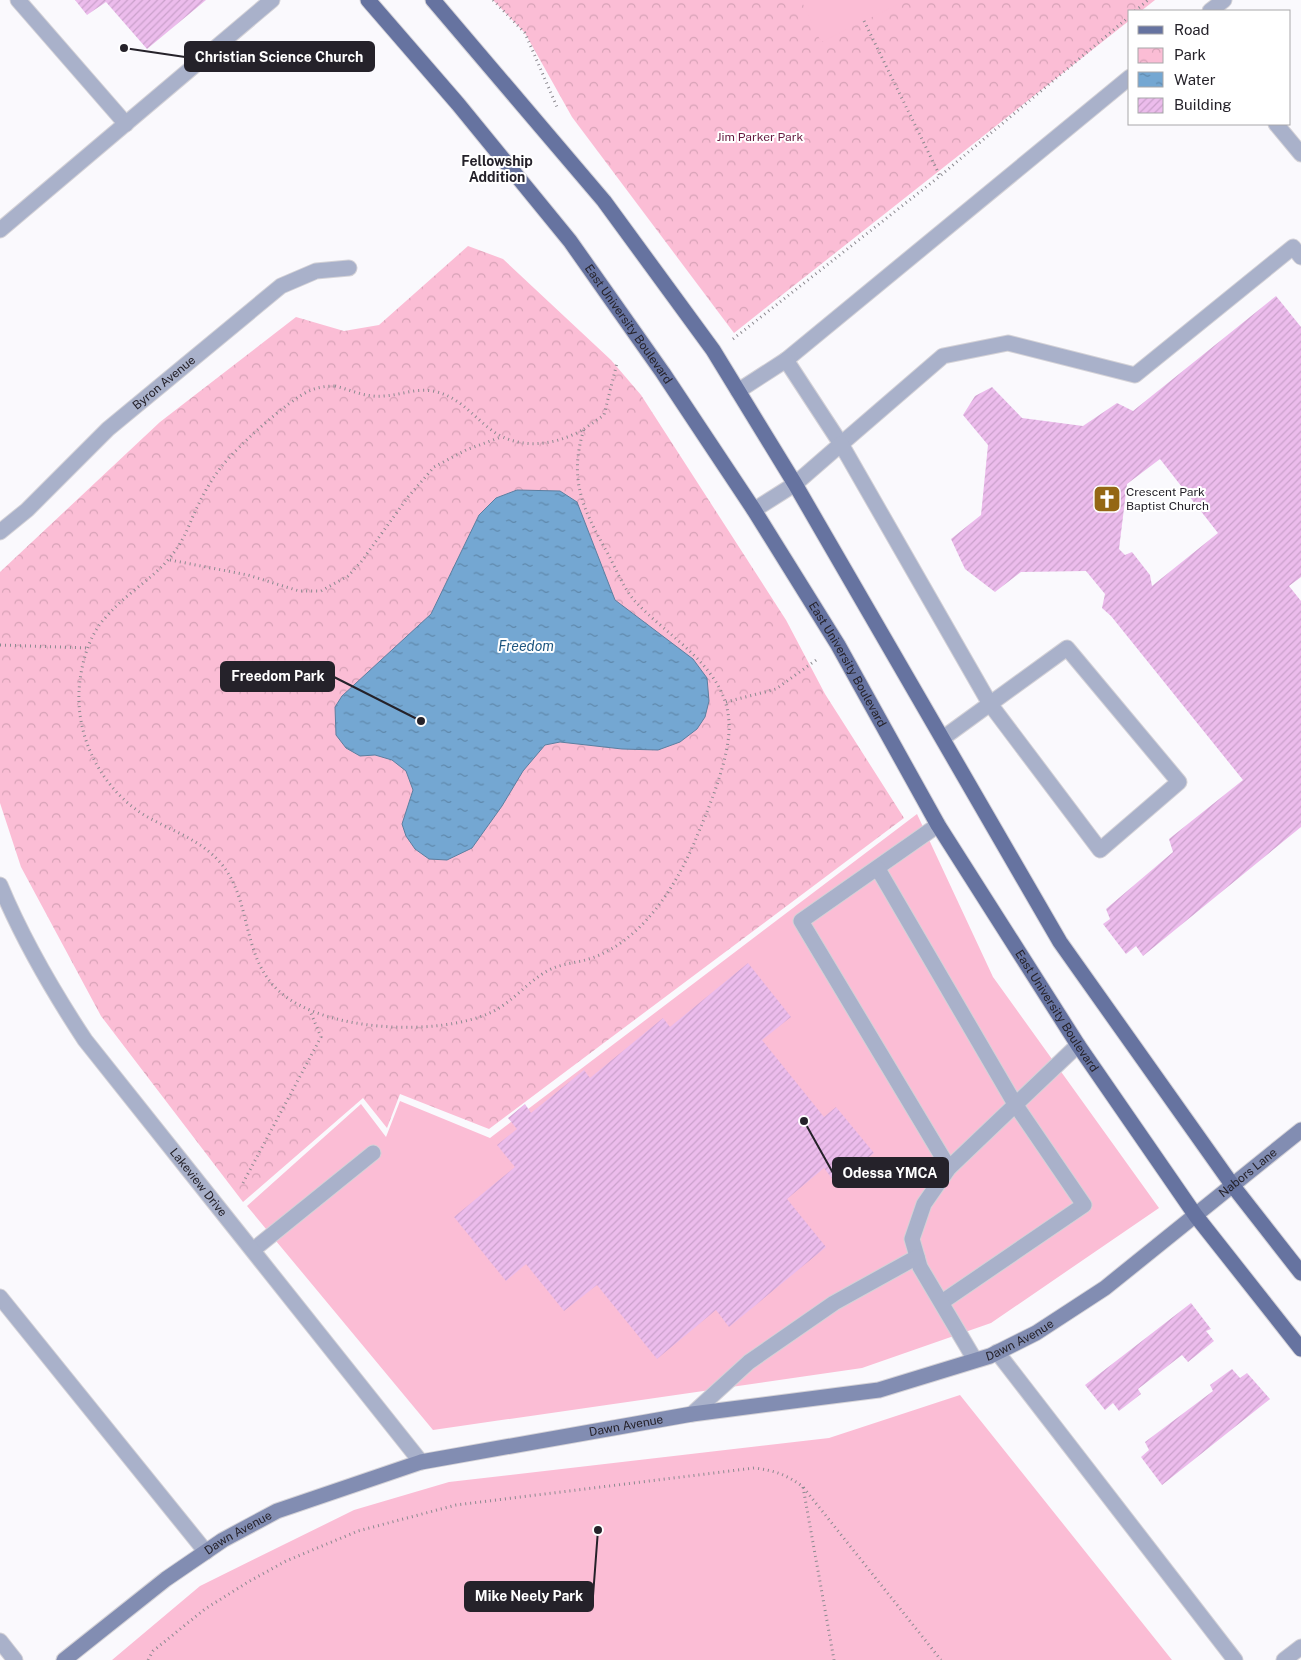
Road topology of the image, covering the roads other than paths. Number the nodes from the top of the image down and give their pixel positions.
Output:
1 (18, 0) edge
2 (272, 0) edge
3 (368, 0) edge
4 (433, 0) edge
5 (1224, 0) edge
6 (1211, 10) edge
7 (1128, 79) edge
8 (126, 124) junction
9 (1277, 125) edge
10 (1301, 154) edge
11 (0, 230) edge
12 (1298, 248) edge
13 (348, 268) dead end
14 (786, 360) junction
15 (738, 391) junction
16 (841, 444) junction
17 (796, 484) junction
18 (754, 510) junction
19 (0, 532) edge
20 (990, 704) junction
21 (943, 738) junction
22 (938, 825) junction
23 (878, 868) junction
24 (0, 885) edge
25 (1078, 1045) junction
26 (1015, 1104) junction
27 (1301, 1130) edge
28 (373, 1153) dead end
29 (949, 1168) junction
30 (1233, 1186) junction
31 (1196, 1216) junction
32 (253, 1250) junction
33 (917, 1257) junction
34 (1301, 1273) edge
35 (0, 1296) edge
36 (942, 1302) junction
37 (1301, 1349) edge
38 (997, 1352) junction
39 (975, 1360) junction
40 (692, 1414) junction
41 (421, 1462) junction
42 (206, 1552) junction
43 (0, 1641) edge
44 (1301, 1647) edge
45 (15, 1660) edge
46 (64, 1660) edge
47 (1235, 1660) edge
48 (1284, 1660) edge

1 - 8 street
2 - 8 street
3 - 18 main road, East University Boulevard
4 - 15 main road
5 - 6 street
7 - 14 street
8 - 11 street
9 - 10 street
12 - 16 street
13 - 19 street, Byron Avenue
14 - 15 street
14 - 16 street
15 - 17 main road
16 - 17 street
16 - 20 street
17 - 18 street
17 - 21 main road
18 - 22 main road, East University Boulevard
20 - 20 street
20 - 21 street
21 - 30 main road
22 - 23 street
22 - 25 main road, East University Boulevard
23 - 26 street
23 - 29 street
24 - 32 street, Lakeview Drive
25 - 26 street
25 - 31 main road, East University Boulevard
26 - 29 street
26 - 36 street
27 - 30 street, Nabors Lane
28 - 32 street
29 - 33 street
30 - 31 street, Nabors Lane
30 - 34 main road
31 - 37 main road, East University Boulevard
31 - 38 street, Dawn Avenue
32 - 41 street, Lakeview Drive
33 - 36 street
33 - 40 street
35 - 42 street
36 - 39 street
38 - 39 street, Dawn Avenue
38 - 47 street
39 - 40 street, Dawn Avenue
40 - 41 street, Dawn Avenue
41 - 42 street, Dawn Avenue
42 - 46 street, Dawn Avenue
43 - 45 street
44 - 48 street

